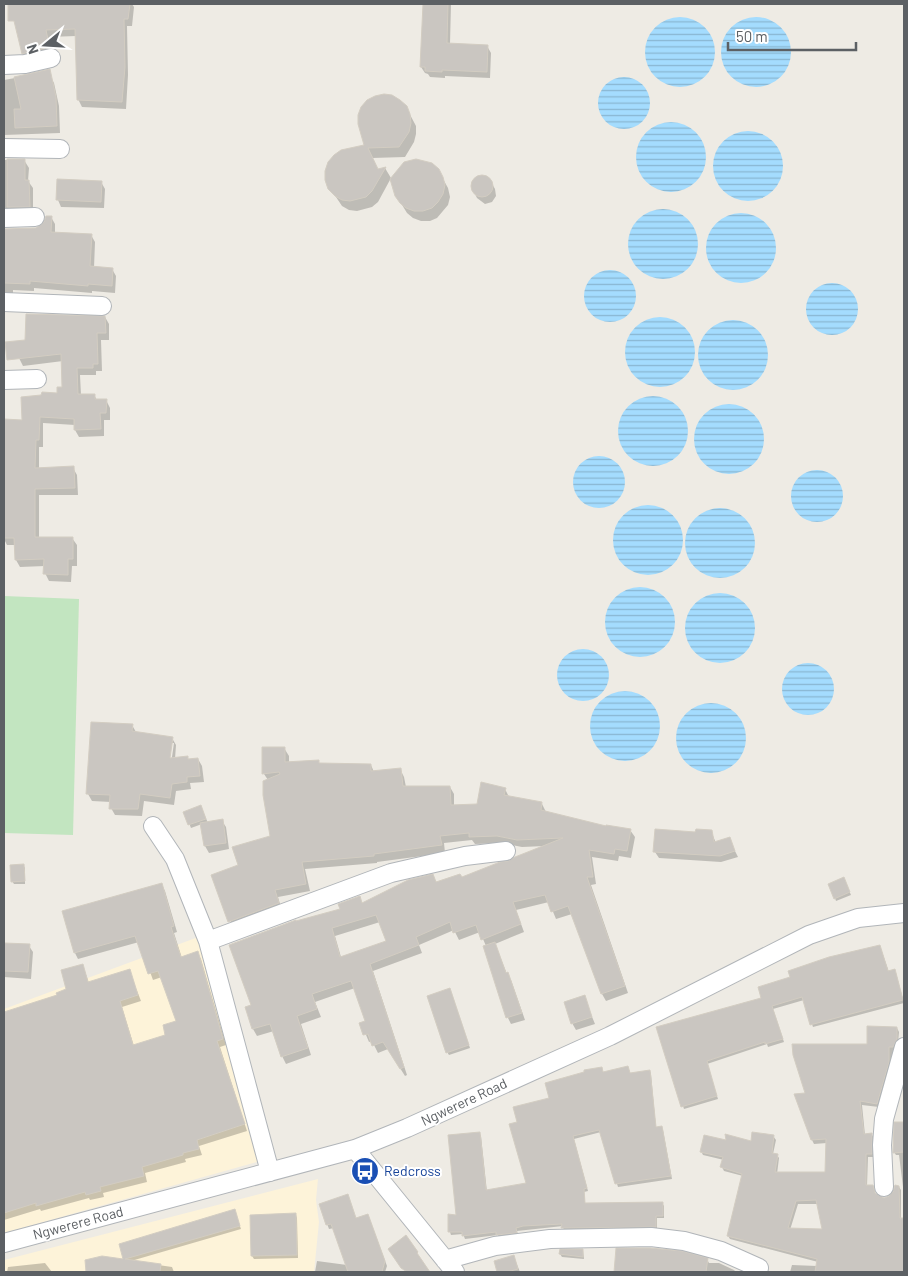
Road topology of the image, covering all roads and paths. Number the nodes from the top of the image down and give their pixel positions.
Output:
1 (51, 58) dead end
2 (4, 65) edge
3 (4, 148) edge
4 (60, 149) dead end
5 (35, 217) dead end
6 (4, 218) edge
7 (4, 302) edge
8 (102, 306) dead end
9 (38, 379) dead end
10 (4, 380) edge
11 (153, 826) dead end
12 (506, 851) dead end
13 (904, 913) edge
14 (208, 941) junction
15 (904, 1048) edge
16 (896, 1105) edge
17 (355, 1149) junction
18 (270, 1172) junction
19 (884, 1187) dead end
20 (4, 1243) edge
21 (450, 1266) edge
22 (760, 1268) dead end

1 - 2 street
3 - 4 street
5 - 6 street
7 - 8 street
9 - 10 street
11 - 14 street
12 - 14 street
13 - 17 street, Ngwerere Road
14 - 18 street
15 - 16 street
16 - 19 street
17 - 18 street, Ngwerere Road
17 - 21 street
18 - 20 street, Ngwerere Road
21 - 22 street

